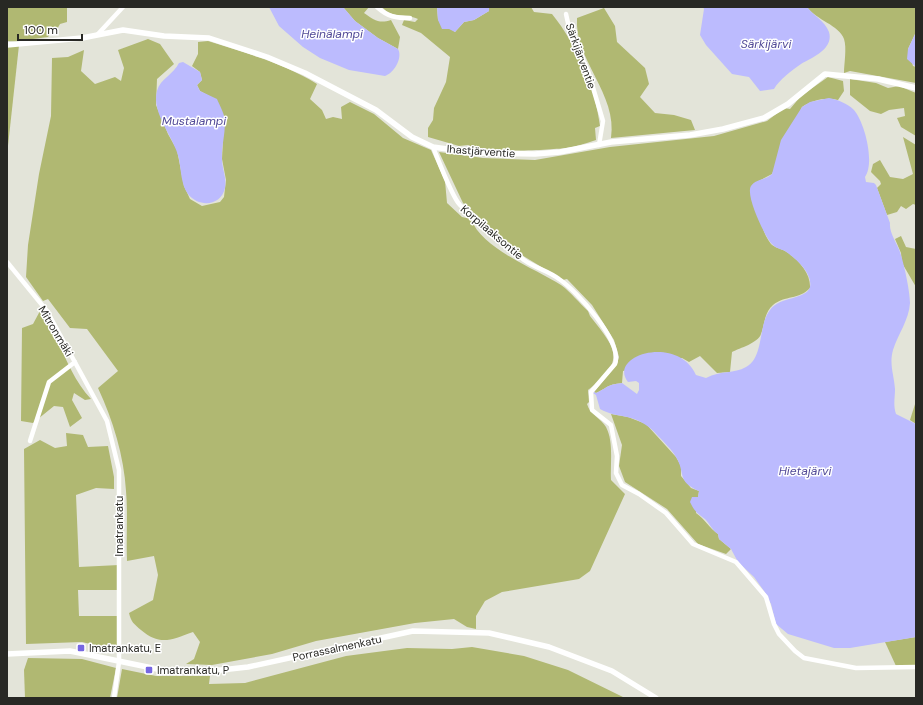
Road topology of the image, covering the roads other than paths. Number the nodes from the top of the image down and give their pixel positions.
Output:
1 (123, 7) edge
2 (377, 7) edge
3 (566, 14) dead end
4 (410, 18) dead end
5 (98, 34) junction
6 (7, 45) edge
7 (916, 88) edge
8 (599, 145) junction
9 (433, 147) junction
10 (7, 262) edge
11 (75, 362) junction
12 (30, 441) dead end
13 (7, 654) edge
14 (119, 662) junction
15 (916, 667) edge
16 (114, 698) edge
17 (656, 698) edge

1 - 5 street
2 - 4 street
3 - 8 street, Särkijärventie
5 - 6 street, Ihastjärventie
5 - 9 street, Ihastjärventie
7 - 8 street, Ihastjärventie
8 - 9 street, Ihastjärventie
9 - 15 street, Korpilaaksontie
10 - 11 street, Mitronmäki
11 - 12 street
11 - 14 street, Imatrankatu
13 - 14 street, Porrassalmenkatu
14 - 16 street, Imatrankatu
14 - 17 street, Porrassalmenkatu

